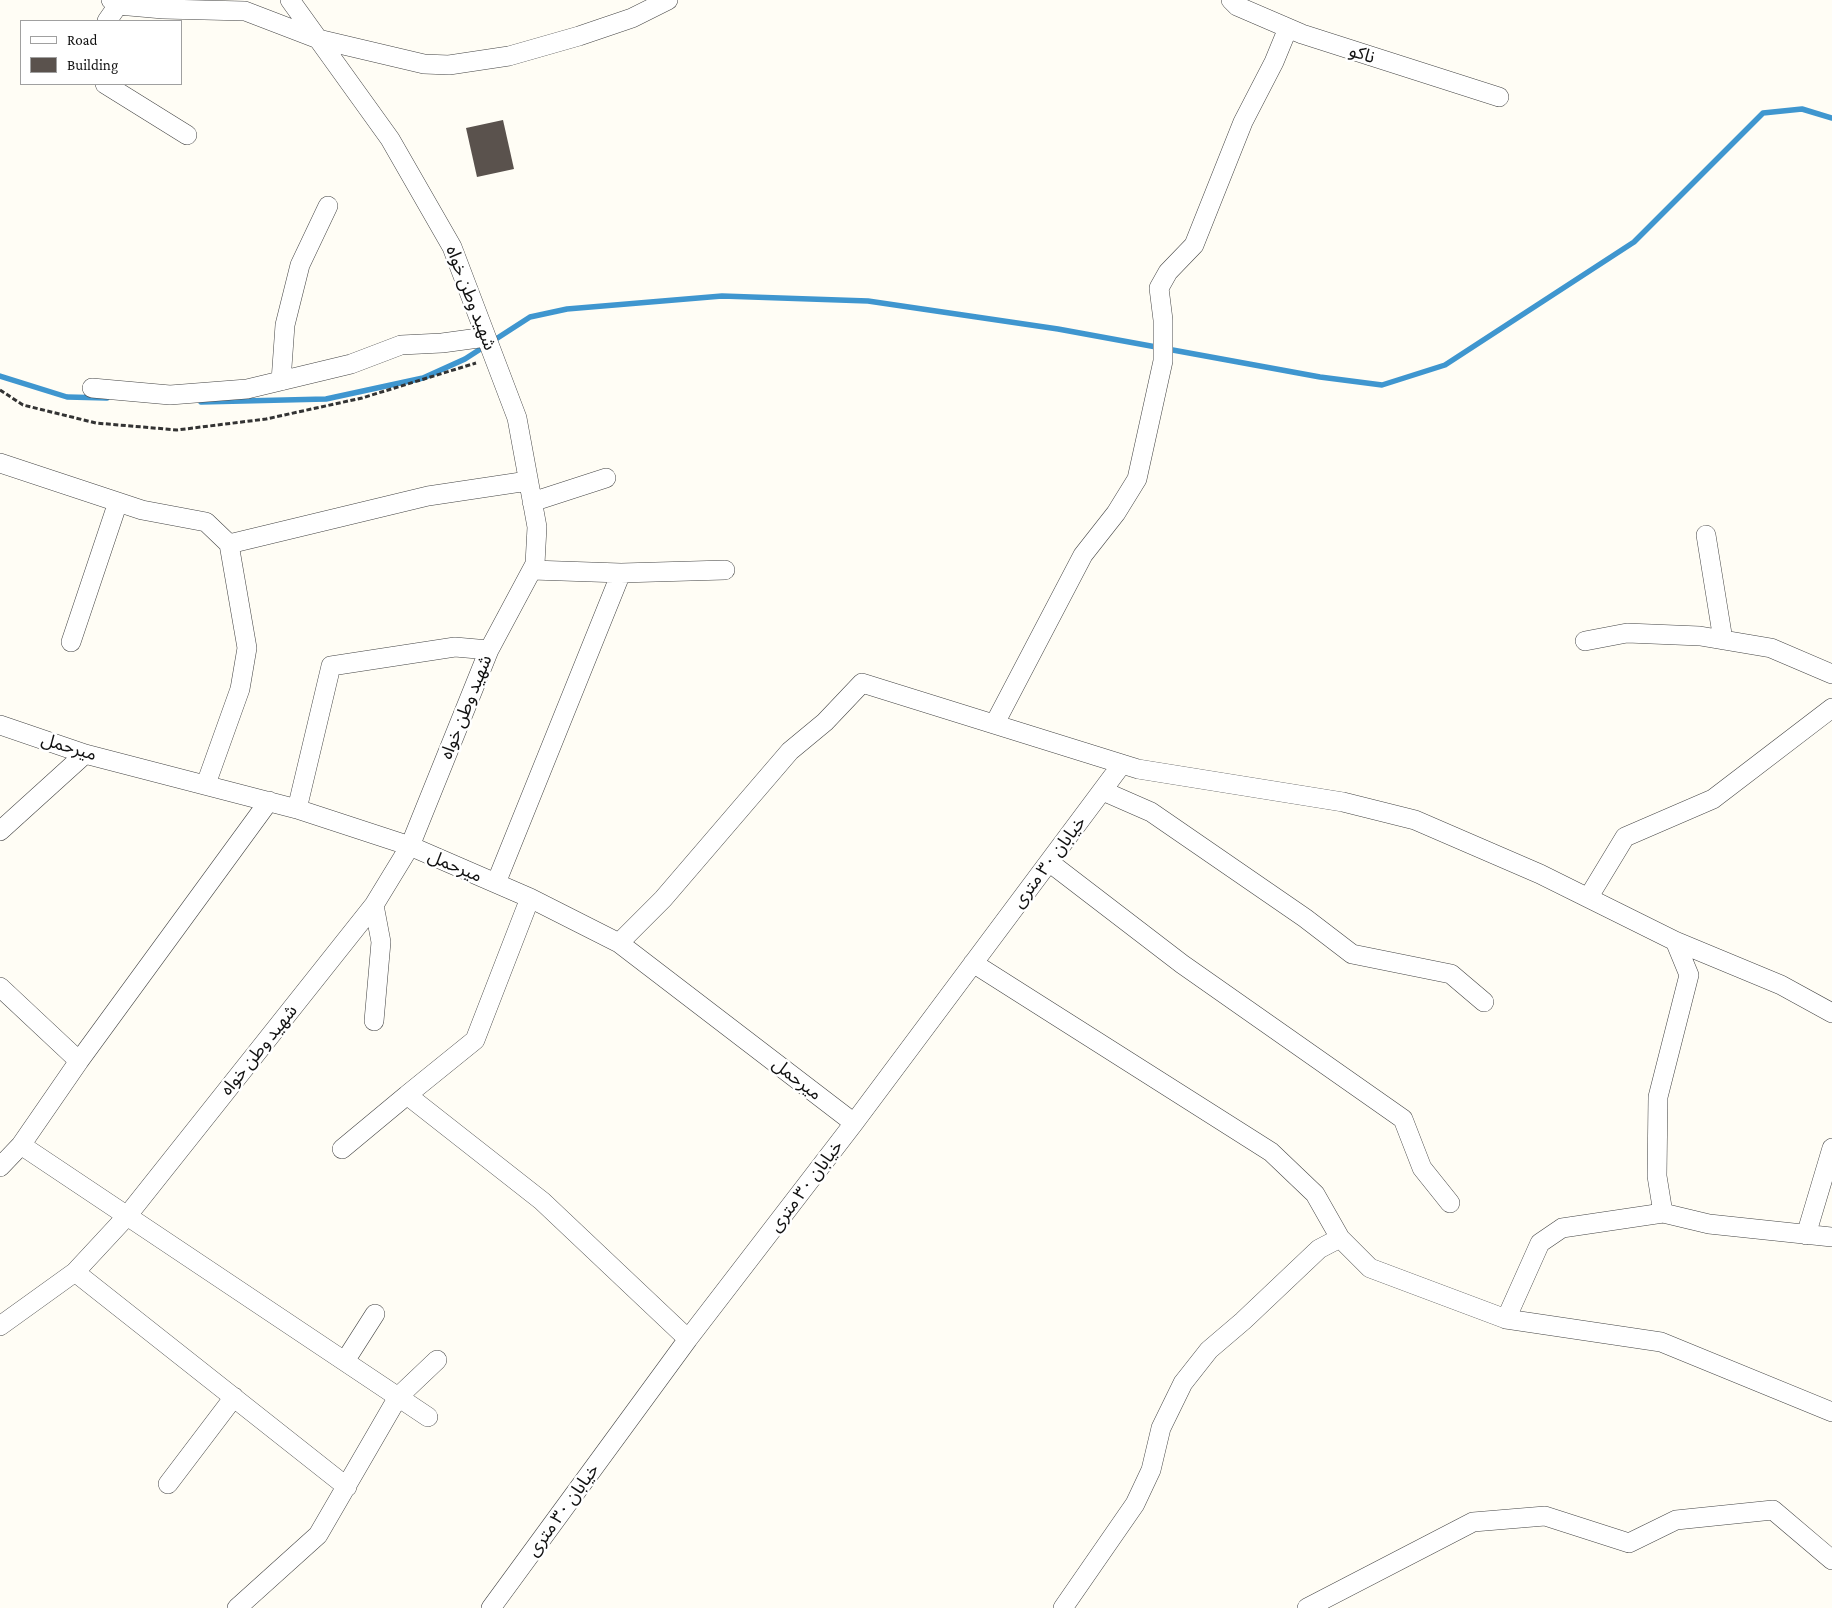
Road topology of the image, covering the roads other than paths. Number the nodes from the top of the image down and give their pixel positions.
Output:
1 (290, 0) edge
2 (668, 0) edge
3 (1231, 0) edge
4 (114, 2) edge
5 (107, 20) edge
6 (1288, 28) junction
7 (318, 39) junction
8 (107, 85) edge
9 (1499, 97) dead end
10 (187, 135) dead end
11 (328, 206) dead end
12 (486, 337) junction
13 (281, 381) junction
14 (92, 388) dead end
15 (0, 464) edge
16 (606, 478) dead end
17 (528, 481) junction
18 (118, 502) junction
19 (532, 502) junction
20 (1706, 535) dead end
21 (229, 544) junction
22 (532, 570) junction
23 (725, 570) dead end
24 (622, 573) junction
25 (1723, 640) junction
26 (1585, 641) dead end
27 (71, 642) dead end
28 (489, 650) junction
29 (1832, 674) edge
30 (1832, 708) edge
31 (996, 723) junction
32 (0, 725) edge
33 (85, 754) junction
34 (1122, 764) junction
35 (206, 784) junction
36 (1103, 791) junction
37 (270, 802) junction
38 (297, 809) junction
39 (0, 831) edge
40 (410, 846) junction
41 (1049, 862) junction
42 (496, 883) junction
43 (530, 898) junction
44 (1588, 898) junction
45 (374, 906) junction
46 (1675, 941) junction
47 (619, 943) junction
48 (973, 963) junction
49 (0, 987) edge
50 (1484, 1002) dead end
51 (1832, 1013) edge
52 (374, 1021) dead end
53 (79, 1061) junction
54 (407, 1095) junction
55 (854, 1123) junction
56 (21, 1145) junction
57 (1832, 1148) edge
58 (342, 1149) dead end
59 (0, 1167) edge
60 (1450, 1203) dead end
61 (1663, 1213) junction
62 (127, 1216) junction
63 (1806, 1235) junction
64 (1832, 1237) edge
65 (1340, 1238) junction
66 (75, 1272) junction
67 (375, 1314) dead end
68 (1506, 1319) junction
69 (0, 1326) edge
70 (688, 1339) junction
71 (436, 1360) dead end
72 (345, 1361) junction
73 (234, 1397) junction
74 (398, 1397) junction
75 (1832, 1412) edge
76 (428, 1417) dead end
77 (168, 1484) dead end
78 (347, 1487) junction
79 (1832, 1560) edge
80 (1313, 1607) edge
81 (237, 1608) edge
82 (491, 1608) edge
83 (1063, 1608) edge

1 - 7 street, شهید وطن خواه
2 - 7 street
3 - 6 street, ناکو
4 - 5 street
4 - 7 street
6 - 9 street, ناکو
6 - 31 street
7 - 12 street, شهید وطن خواه
8 - 10 street
11 - 13 street
12 - 13 street
12 - 17 street, شهید وطن خواه
13 - 14 street
15 - 18 street
16 - 19 street
17 - 19 street, شهید وطن خواه
17 - 21 street
18 - 21 street
18 - 27 street
19 - 22 street, شهید وطن خواه
20 - 25 street
21 - 35 street
22 - 24 street
22 - 28 street, شهید وطن خواه
23 - 24 street
24 - 42 street
25 - 26 street
25 - 29 street
28 - 38 street
28 - 40 street, شهید وطن خواه
30 - 44 street
31 - 34 street
31 - 47 street
32 - 33 street, میرحمل
33 - 35 street, میرحمل
33 - 39 street
34 - 36 street, خیابان ۳۰ متری
34 - 44 street
35 - 37 street, میرحمل
36 - 41 street, خیابان ۳۰ متری
36 - 50 street
37 - 38 street, میرحمل
37 - 53 street
38 - 40 street, میرحمل
40 - 42 street, میرحمل
40 - 45 street, شهید وطن خواه
41 - 48 street, خیابان ۳۰ متری
41 - 60 street
42 - 43 street, میرحمل
43 - 47 street, میرحمل
43 - 54 street
44 - 46 street
45 - 52 street
45 - 62 street, شهید وطن خواه
46 - 51 street
46 - 61 street
47 - 55 street, میرحمل
48 - 55 street, خیابان ۳۰ متری
48 - 65 street
49 - 53 street
53 - 56 street
54 - 58 street
54 - 70 street
55 - 70 street, خیابان ۳۰ متری
56 - 59 street
56 - 62 street
57 - 63 street
61 - 63 street
61 - 68 street
62 - 66 street, شهید وطن خواه
62 - 72 street
63 - 64 street
65 - 68 street
65 - 83 street
66 - 69 street, شهید وطن خواه
66 - 73 street
67 - 72 street
68 - 75 street
70 - 82 street, خیابان ۳۰ متری
71 - 74 street
72 - 74 street
73 - 77 street
73 - 78 street
74 - 76 street
74 - 78 street
78 - 81 street
79 - 80 street

